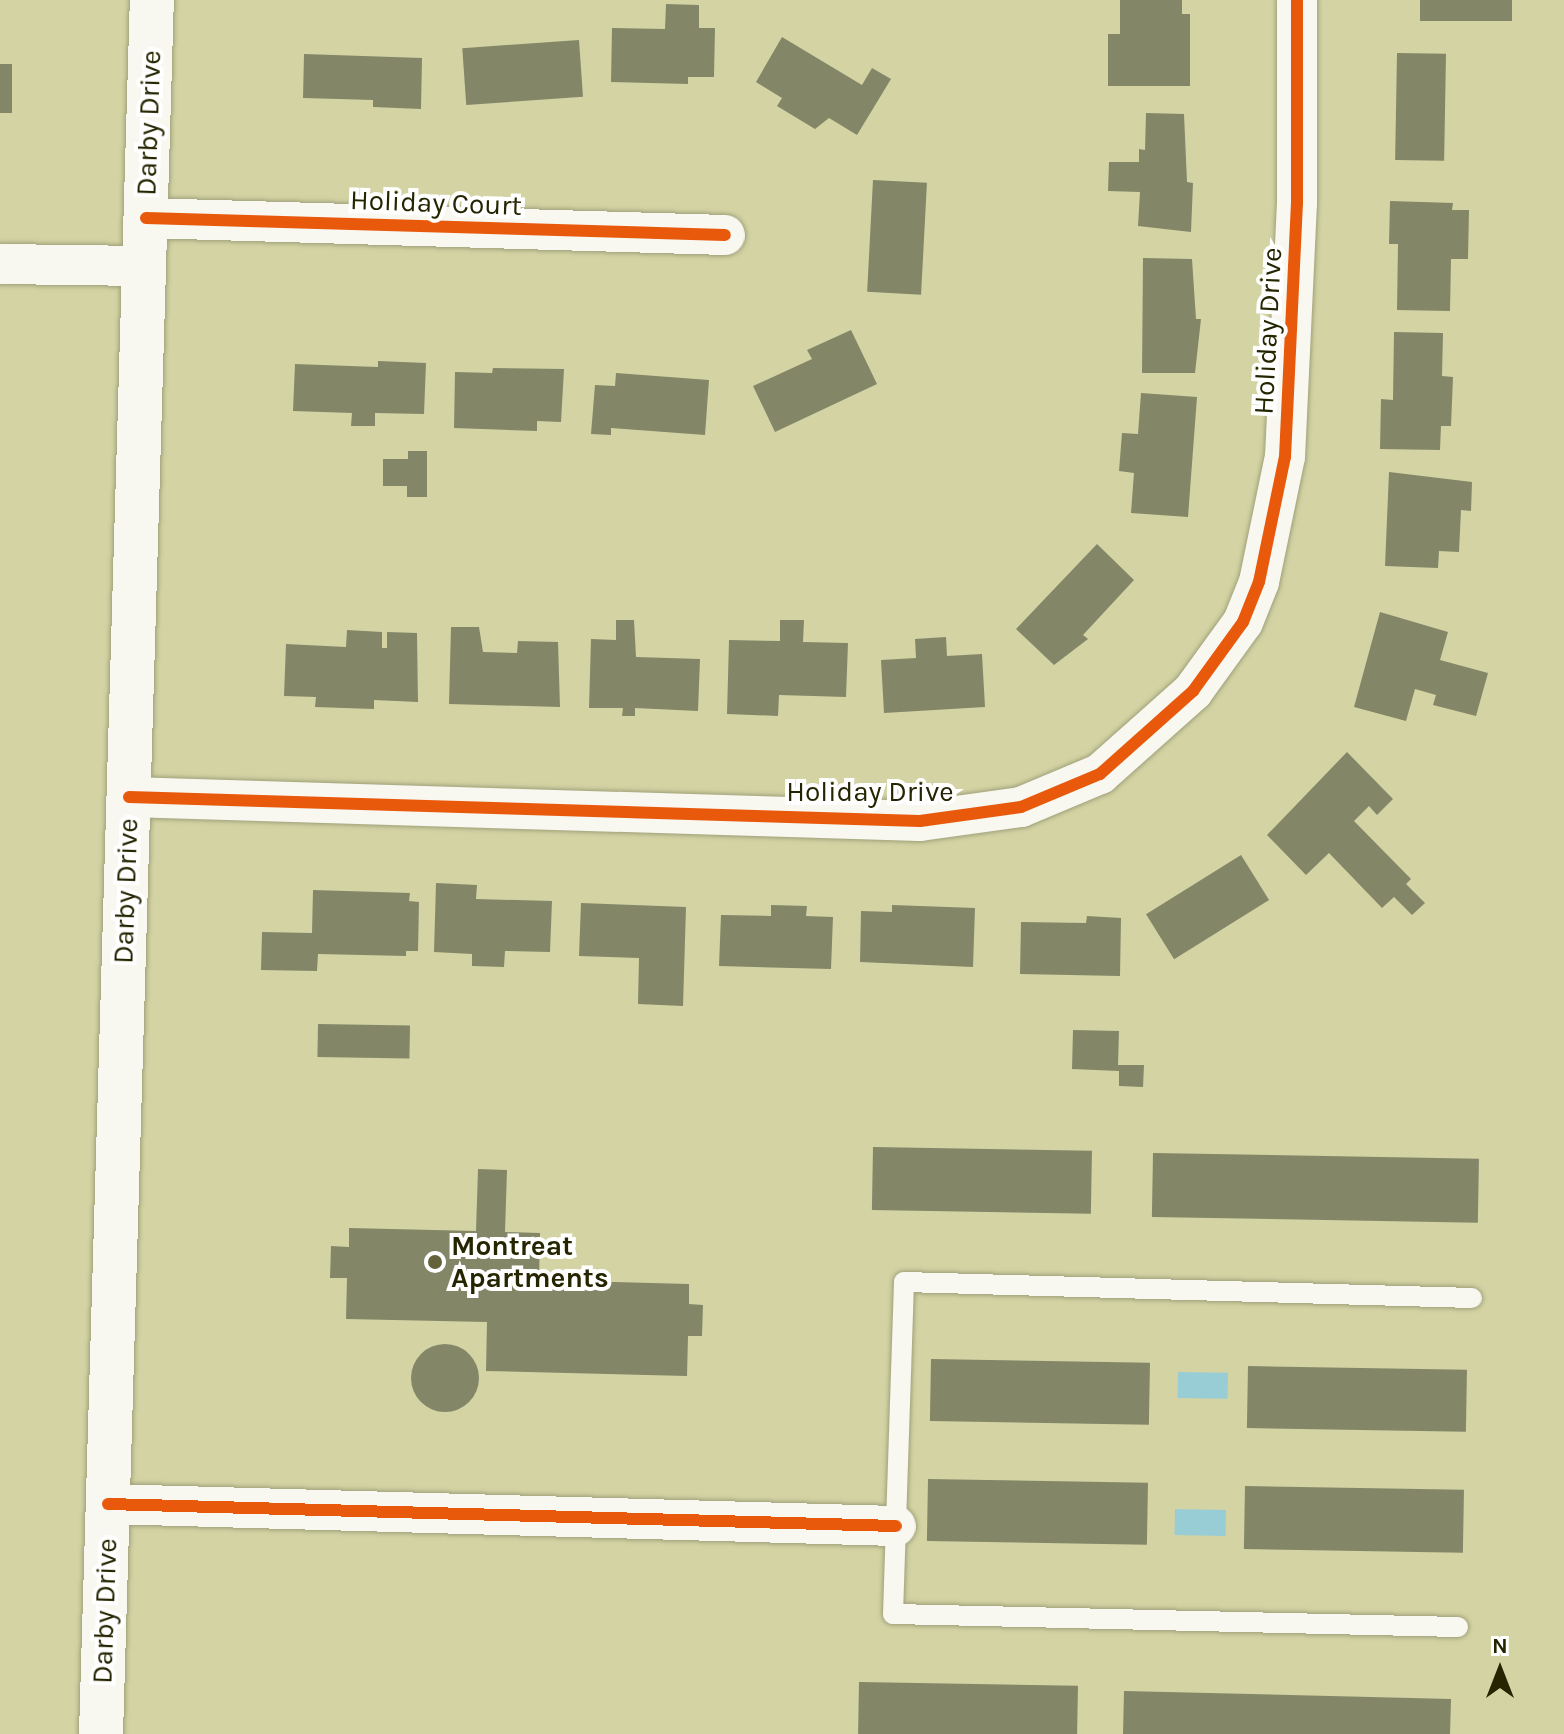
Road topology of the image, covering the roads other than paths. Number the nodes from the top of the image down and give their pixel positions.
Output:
1 (152, 0) edge
2 (1297, 0) edge
3 (146, 218) junction
4 (725, 235) dead end
5 (0, 264) edge
6 (145, 266) junction
7 (129, 797) junction
8 (1472, 1298) dead end
9 (108, 1504) junction
10 (896, 1526) junction
11 (1458, 1627) dead end
12 (101, 1734) edge

1 - 3 main road, Darby Drive
2 - 7 street, Holiday Drive
3 - 4 street, Holiday Court
3 - 6 main road, Darby Drive
5 - 6 street
6 - 7 main road, Darby Drive
7 - 9 main road, Darby Drive
8 - 10 lane
9 - 10 street
9 - 12 main road, Darby Drive
10 - 11 lane

